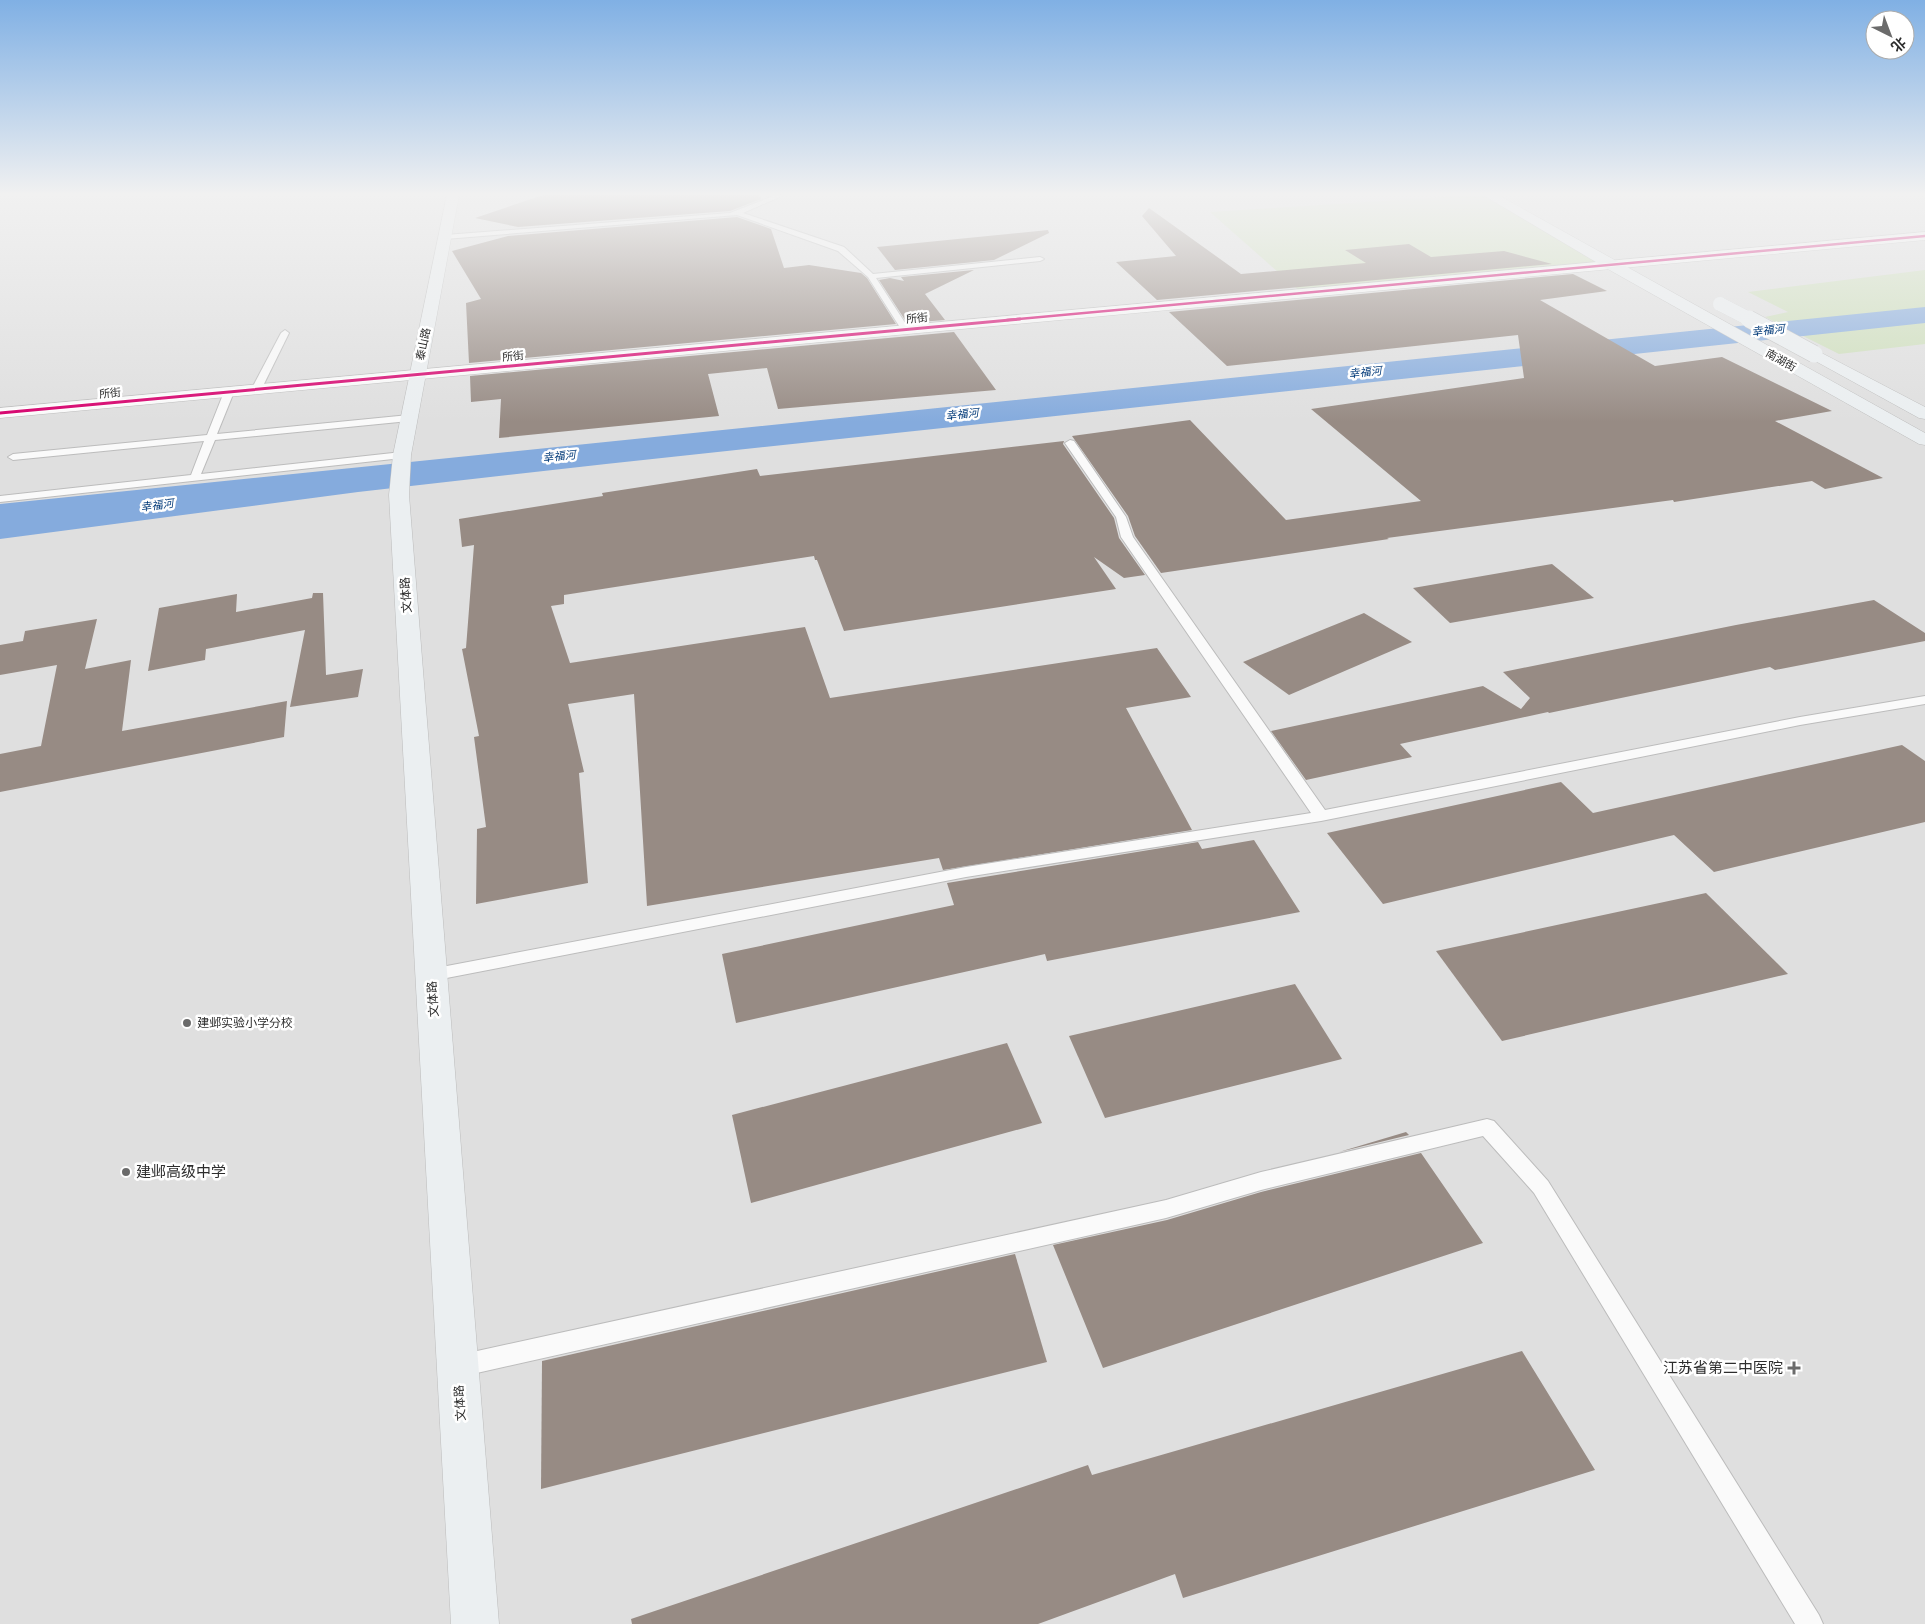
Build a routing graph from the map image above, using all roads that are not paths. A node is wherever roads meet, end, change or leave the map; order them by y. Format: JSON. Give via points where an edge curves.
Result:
{"nodes":[{"id":1,"x":438,"y":271,"type":"edge"},
{"id":2,"x":866,"y":271,"type":"edge"},
{"id":3,"x":923,"y":271,"type":"edge"},
{"id":4,"x":1546,"y":271,"type":"edge"},
{"id":5,"x":1621,"y":271,"type":"edge"},
{"id":6,"x":1658,"y":271,"type":"edge"},
{"id":7,"x":871,"y":276,"type":"junction"},
{"id":8,"x":1668,"y":276,"type":"dead end"},
{"id":9,"x":1716,"y":302,"type":"dead end"},
{"id":10,"x":905,"y":329,"type":"junction"},
{"id":11,"x":285,"y":333,"type":"dead end"},
{"id":12,"x":416,"y":375,"type":"junction"},
{"id":13,"x":256,"y":390,"type":"junction"},
{"id":14,"x":229,"y":392,"type":"junction"},
{"id":15,"x":0,"y":413,"type":"edge"},
{"id":16,"x":1925,"y":414,"type":"edge"},
{"id":17,"x":409,"y":418,"type":"junction"},
{"id":18,"x":211,"y":437,"type":"junction"},
{"id":19,"x":1925,"y":440,"type":"edge"},
{"id":20,"x":1070,"y":443,"type":"dead end"},
{"id":21,"x":13,"y":457,"type":"dead end"},
{"id":22,"x":401,"y":468,"type":"junction"},
{"id":23,"x":195,"y":477,"type":"junction"},
{"id":24,"x":0,"y":499,"type":"edge"},
{"id":25,"x":1925,"y":700,"type":"edge"},
{"id":26,"x":1321,"y":816,"type":"junction"},
{"id":27,"x":431,"y":975,"type":"junction"},
{"id":28,"x":457,"y":1367,"type":"junction"},
{"id":29,"x":475,"y":1624,"type":"edge"},
{"id":30,"x":1810,"y":1624,"type":"edge"}],
"edges":[{"from":1,"to":12,"type":"main road","name":"泰山路"},
{"from":2,"to":7,"type":"lane"},
{"from":3,"to":7,"type":"lane"},
{"from":4,"to":10,"type":"street","name":"所街"},
{"from":5,"to":19,"type":"main road","name":"南湖街"},
{"from":6,"to":8,"type":"main road"},
{"from":7,"to":10,"type":"lane"},
{"from":9,"to":16,"type":"main road","name":"南湖街","bridge":true},
{"from":10,"to":12,"type":"street","name":"所街"},
{"from":11,"to":13,"type":"lane"},
{"from":12,"to":13,"type":"street","name":"所街"},
{"from":12,"to":17,"type":"main road","name":"文体路"},
{"from":13,"to":14,"type":"street","name":"所街"},
{"from":14,"to":15,"type":"street","name":"所街"},
{"from":14,"to":18,"type":"lane"},
{"from":17,"to":18,"type":"lane"},
{"from":17,"to":22,"type":"main road","name":"文体路"},
{"from":18,"to":21,"type":"lane"},
{"from":18,"to":23,"type":"lane"},
{"from":20,"to":26,"type":"lane","via":[[1121,517],[1127,537]]},
{"from":22,"to":23,"type":"lane"},
{"from":22,"to":27,"type":"main road","name":"文体路"},
{"from":23,"to":24,"type":"lane"},
{"from":25,"to":26,"type":"lane","via":[[1800,721]]},
{"from":26,"to":27,"type":"lane","via":[[966,872]]},
{"from":27,"to":28,"type":"main road","name":"文体路"},
{"from":28,"to":29,"type":"main road","name":"文体路"},
{"from":28,"to":30,"type":"lane","via":[[1166,1209],[1261,1181],[1487,1128],[1540,1187]]}]}
